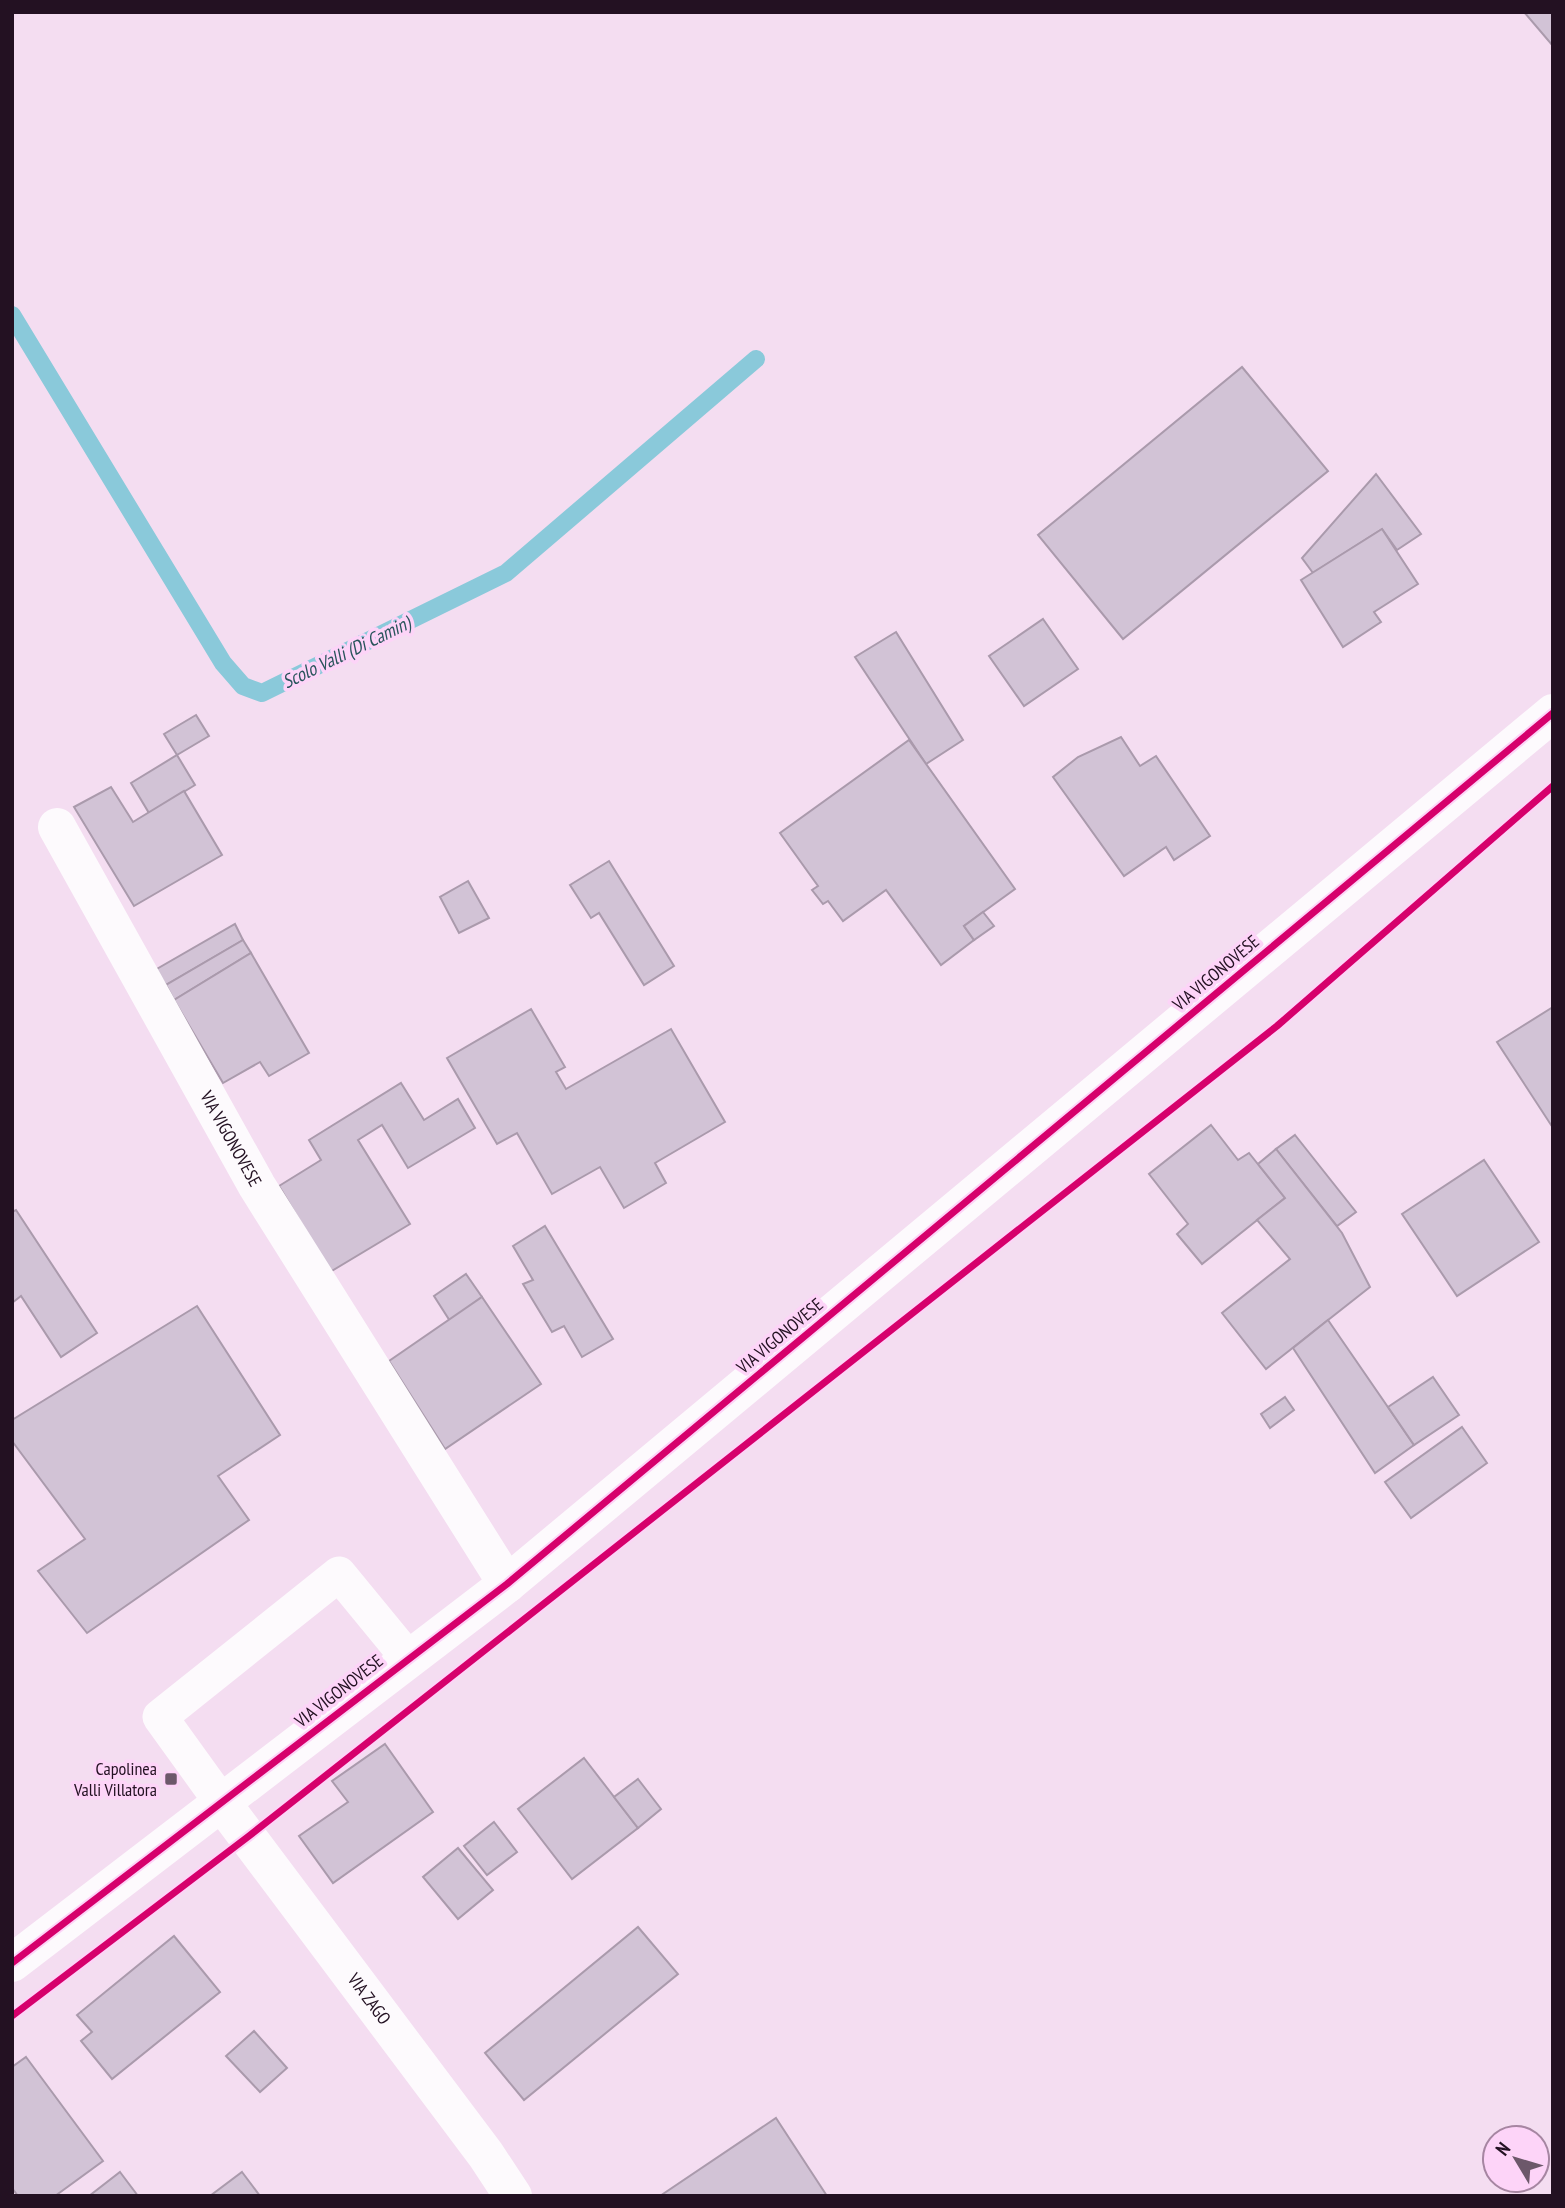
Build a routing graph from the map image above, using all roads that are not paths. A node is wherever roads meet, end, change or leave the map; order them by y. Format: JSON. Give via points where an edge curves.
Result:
{"nodes":[{"id":1,"x":1553,"y":713,"type":"edge"},
{"id":2,"x":57,"y":827,"type":"dead end"},
{"id":3,"x":507,"y":1584,"type":"junction"},
{"id":4,"x":408,"y":1658,"type":"junction"},
{"id":5,"x":222,"y":1803,"type":"junction"},
{"id":6,"x":12,"y":1963,"type":"edge"},
{"id":7,"x":513,"y":2196,"type":"edge"}],
"edges":[{"from":1,"to":3,"type":"main road","name":"VIA VIGONOVESE"},
{"from":2,"to":3,"type":"main road","name":"VIA VIGONOVESE","via":[[257,1186]]},
{"from":3,"to":4,"type":"main road","name":"VIA VIGONOVESE"},
{"from":4,"to":5,"type":"main road","name":"VIA VIGONOVESE"},
{"from":4,"to":5,"type":"lane","via":[[339,1574],[160,1717]]},
{"from":5,"to":6,"type":"main road","name":"VIA VIGONOVESE"},
{"from":5,"to":7,"type":"main road","name":"VIA ZAGO"}]}
